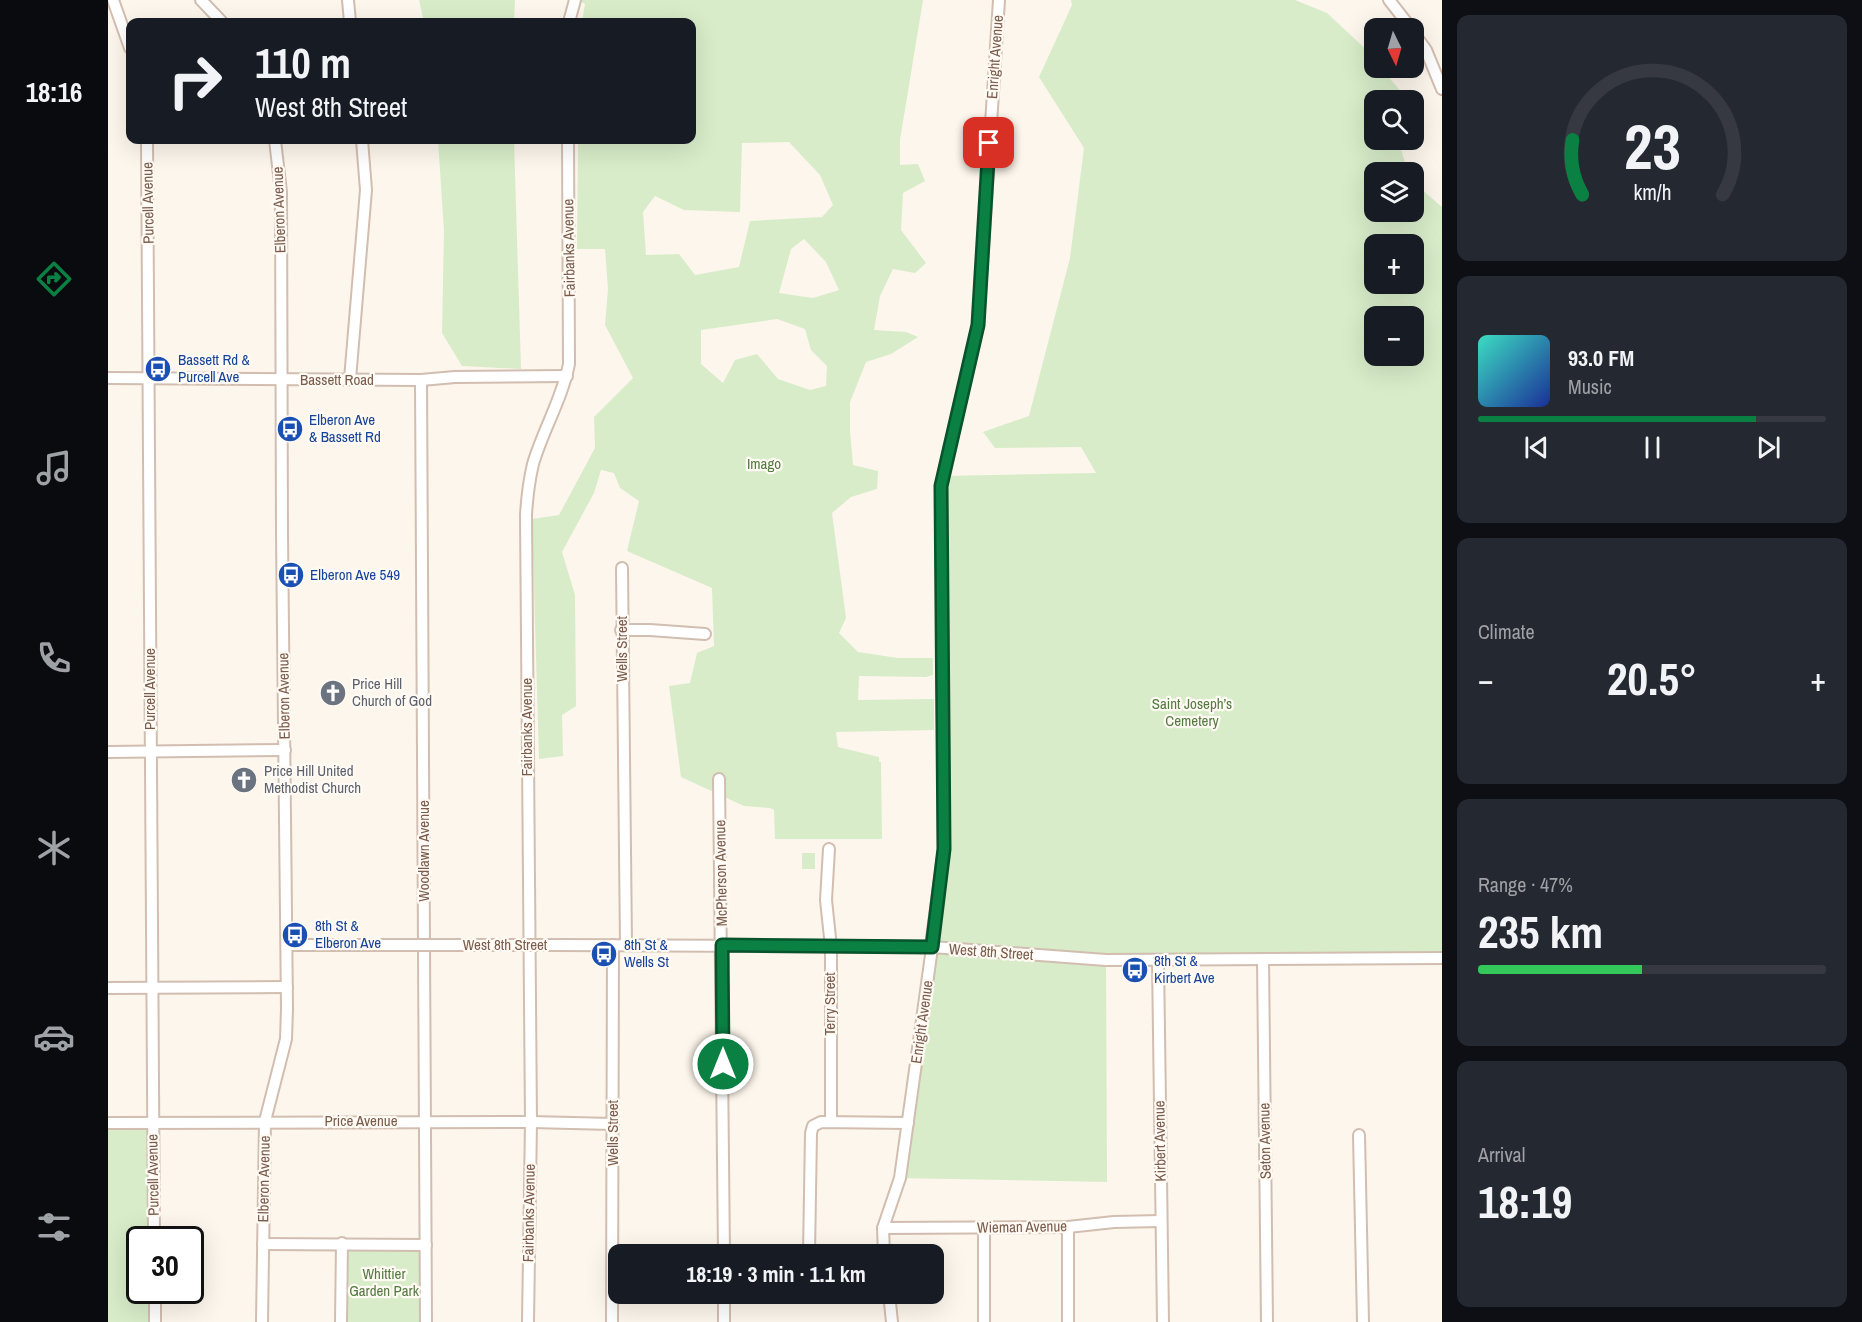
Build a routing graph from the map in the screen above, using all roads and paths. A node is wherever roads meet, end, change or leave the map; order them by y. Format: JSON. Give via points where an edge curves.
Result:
{"nodes":[{"id":1,"x":113,"y":0,"type":"edge"},
{"id":2,"x":201,"y":0,"type":"edge"},
{"id":3,"x":348,"y":0,"type":"edge"},
{"id":4,"x":574,"y":0,"type":"edge"},
{"id":5,"x":999,"y":0,"type":"edge"},
{"id":6,"x":1389,"y":0,"type":"edge"},
{"id":7,"x":218,"y":18,"type":"edge"},
{"id":8,"x":350,"y":18,"type":"edge"},
{"id":9,"x":570,"y":18,"type":"edge"},
{"id":10,"x":1403,"y":18,"type":"edge"},
{"id":11,"x":108,"y":24,"type":"edge"},
{"id":12,"x":121,"y":24,"type":"junction"},
{"id":13,"x":126,"y":37,"type":"edge"},
{"id":14,"x":1424,"y":47,"type":"edge"},
{"id":15,"x":1442,"y":89,"type":"edge"},
{"id":16,"x":147,"y":144,"type":"edge"},
{"id":17,"x":275,"y":144,"type":"edge"},
{"id":18,"x":362,"y":144,"type":"edge"},
{"id":19,"x":568,"y":144,"type":"edge"},
{"id":20,"x":567,"y":376,"type":"junction"},
{"id":21,"x":108,"y":378,"type":"edge"},
{"id":22,"x":148,"y":378,"type":"junction"},
{"id":23,"x":350,"y":379,"type":"junction"},
{"id":24,"x":281,"y":380,"type":"junction"},
{"id":25,"x":421,"y":380,"type":"junction"},
{"id":26,"x":622,"y":568,"type":"dead end"},
{"id":27,"x":621,"y":630,"type":"junction"},
{"id":28,"x":705,"y":634,"type":"dead end"},
{"id":29,"x":285,"y":750,"type":"junction"},
{"id":30,"x":151,"y":751,"type":"junction"},
{"id":31,"x":108,"y":752,"type":"edge"},
{"id":32,"x":719,"y":779,"type":"dead end"},
{"id":33,"x":829,"y":849,"type":"dead end"},
{"id":34,"x":287,"y":945,"type":"junction"},
{"id":35,"x":613,"y":945,"type":"junction"},
{"id":36,"x":626,"y":945,"type":"junction"},
{"id":37,"x":722,"y":945,"type":"junction"},
{"id":38,"x":831,"y":946,"type":"junction"},
{"id":39,"x":932,"y":947,"type":"junction"},
{"id":40,"x":1442,"y":958,"type":"edge"},
{"id":41,"x":1158,"y":960,"type":"junction"},
{"id":42,"x":1263,"y":960,"type":"junction"},
{"id":43,"x":287,"y":987,"type":"junction"},
{"id":44,"x":108,"y":988,"type":"edge"},
{"id":45,"x":152,"y":988,"type":"junction"},
{"id":46,"x":265,"y":1121,"type":"junction"},
{"id":47,"x":426,"y":1122,"type":"junction"},
{"id":48,"x":531,"y":1122,"type":"junction"},
{"id":49,"x":831,"y":1122,"type":"junction"},
{"id":50,"x":108,"y":1123,"type":"edge"},
{"id":51,"x":153,"y":1123,"type":"junction"},
{"id":52,"x":908,"y":1123,"type":"junction"},
{"id":53,"x":613,"y":1124,"type":"junction"},
{"id":54,"x":1359,"y":1135,"type":"dead end"},
{"id":55,"x":1161,"y":1221,"type":"junction"},
{"id":56,"x":154,"y":1226,"type":"edge"},
{"id":57,"x":1068,"y":1227,"type":"junction"},
{"id":58,"x":883,"y":1228,"type":"junction"},
{"id":59,"x":984,"y":1228,"type":"junction"},
{"id":60,"x":263,"y":1244,"type":"junction"},
{"id":61,"x":342,"y":1244,"type":"junction"},
{"id":62,"x":724,"y":1244,"type":"edge"},
{"id":63,"x":809,"y":1244,"type":"edge"},
{"id":64,"x":884,"y":1244,"type":"edge"},
{"id":65,"x":426,"y":1245,"type":"junction"},
{"id":66,"x":155,"y":1304,"type":"edge"},
{"id":67,"x":724,"y":1304,"type":"edge"},
{"id":68,"x":890,"y":1304,"type":"edge"},
{"id":69,"x":155,"y":1322,"type":"edge"},
{"id":70,"x":262,"y":1322,"type":"edge"},
{"id":71,"x":341,"y":1322,"type":"edge"},
{"id":72,"x":426,"y":1322,"type":"edge"},
{"id":73,"x":528,"y":1322,"type":"edge"},
{"id":74,"x":612,"y":1322,"type":"edge"},
{"id":75,"x":724,"y":1322,"type":"edge"},
{"id":76,"x":892,"y":1322,"type":"edge"},
{"id":77,"x":984,"y":1322,"type":"edge"},
{"id":78,"x":1068,"y":1322,"type":"edge"},
{"id":79,"x":1163,"y":1322,"type":"edge"},
{"id":80,"x":1267,"y":1322,"type":"edge"},
{"id":81,"x":1363,"y":1322,"type":"edge"}],
"edges":[{"from":1,"to":12,"type":"street"},
{"from":2,"to":7,"type":"street"},
{"from":3,"to":8,"type":"street"},
{"from":4,"to":9,"type":"street"},
{"from":5,"to":39,"type":"street","name":"Enright Avenue","via":[[978,325],[941,486],[944,849]]},
{"from":6,"to":10,"type":"street"},
{"from":11,"to":12,"type":"street"},
{"from":12,"to":13,"type":"street"},
{"from":14,"to":15,"type":"street"},
{"from":16,"to":22,"type":"street","name":"Purcell Avenue"},
{"from":17,"to":24,"type":"street","name":"Elberon Avenue","via":[[281,192]]},
{"from":18,"to":23,"type":"street","via":[[366,190]]},
{"from":19,"to":20,"type":"street","name":"Fairbanks Avenue"},
{"from":20,"to":25,"type":"street","name":"Bassett Road"},
{"from":20,"to":48,"type":"street","name":"Fairbanks Avenue","via":[[534,464],[527,494]]},
{"from":21,"to":22,"type":"street","name":"Bassett Road"},
{"from":22,"to":24,"type":"street","name":"Bassett Road"},
{"from":22,"to":30,"type":"street","name":"Purcell Avenue"},
{"from":23,"to":24,"type":"street","name":"Bassett Road"},
{"from":23,"to":25,"type":"street","name":"Bassett Road"},
{"from":24,"to":29,"type":"street","name":"Elberon Avenue"},
{"from":25,"to":47,"type":"street","name":"Woodlawn Avenue"},
{"from":26,"to":27,"type":"street","name":"Wells Street"},
{"from":27,"to":28,"type":"street"},
{"from":27,"to":36,"type":"street","name":"Wells Street"},
{"from":29,"to":30,"type":"street"},
{"from":29,"to":34,"type":"street","name":"Elberon Avenue"},
{"from":30,"to":31,"type":"street"},
{"from":30,"to":45,"type":"street","name":"Purcell Avenue"},
{"from":32,"to":37,"type":"street","name":"McPherson Avenue"},
{"from":33,"to":38,"type":"street","name":"Terry Street","via":[[826,900]]},
{"from":34,"to":35,"type":"street","name":"West 8th Street","bridge":true},
{"from":34,"to":43,"type":"street","name":"Elberon Avenue"},
{"from":35,"to":36,"type":"street","name":"West 8th Street"},
{"from":35,"to":53,"type":"street","name":"Wells Street"},
{"from":36,"to":37,"type":"street","name":"West 8th Street"},
{"from":37,"to":38,"type":"street","name":"West 8th Street"},
{"from":37,"to":62,"type":"street","name":"McPherson Avenue"},
{"from":38,"to":39,"type":"street","name":"West 8th Street"},
{"from":38,"to":49,"type":"street","name":"Terry Street"},
{"from":39,"to":41,"type":"street","name":"West 8th Street"},
{"from":39,"to":52,"type":"street","name":"Enright Avenue"},
{"from":40,"to":42,"type":"street","name":"West 8th Street"},
{"from":41,"to":42,"type":"street","name":"West 8th Street"},
{"from":41,"to":55,"type":"street","name":"Kirbert Avenue"},
{"from":42,"to":80,"type":"street","name":"Seton Avenue"},
{"from":43,"to":45,"type":"street"},
{"from":43,"to":46,"type":"street","name":"Elberon Avenue","via":[[286,1039]]},
{"from":44,"to":45,"type":"street"},
{"from":45,"to":51,"type":"street","name":"Purcell Avenue"},
{"from":46,"to":47,"type":"street","name":"Price Avenue"},
{"from":46,"to":51,"type":"street","name":"Price Avenue"},
{"from":46,"to":60,"type":"street","name":"Elberon Avenue"},
{"from":47,"to":48,"type":"street","name":"Price Avenue"},
{"from":47,"to":65,"type":"street","name":"Woodlawn Avenue"},
{"from":48,"to":53,"type":"street","name":"Price Avenue"},
{"from":48,"to":73,"type":"street","name":"Fairbanks Avenue"},
{"from":49,"to":52,"type":"street"},
{"from":49,"to":63,"type":"street","via":[[816,1124],[811,1133]]},
{"from":50,"to":51,"type":"street","name":"Price Avenue"},
{"from":51,"to":56,"type":"street","name":"Purcell Avenue"},
{"from":52,"to":58,"type":"street","name":"Enright Avenue","via":[[900,1178]]},
{"from":53,"to":74,"type":"street","name":"Wells Street"},
{"from":54,"to":81,"type":"street"},
{"from":55,"to":57,"type":"street","name":"Wieman Avenue"},
{"from":55,"to":79,"type":"street","name":"Kirbert Avenue"},
{"from":57,"to":59,"type":"street","name":"Wieman Avenue"},
{"from":57,"to":78,"type":"street"},
{"from":58,"to":59,"type":"street","name":"Wieman Avenue"},
{"from":58,"to":64,"type":"street","name":"Enright Avenue"},
{"from":59,"to":77,"type":"street"},
{"from":60,"to":61,"type":"street"},
{"from":60,"to":70,"type":"street","name":"Elberon Avenue"},
{"from":61,"to":65,"type":"street"},
{"from":61,"to":71,"type":"street"},
{"from":65,"to":72,"type":"street","name":"Woodlawn Avenue"},
{"from":66,"to":69,"type":"street"},
{"from":67,"to":75,"type":"street"},
{"from":68,"to":76,"type":"street"}]}
